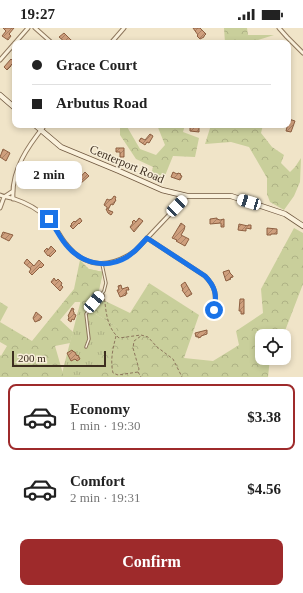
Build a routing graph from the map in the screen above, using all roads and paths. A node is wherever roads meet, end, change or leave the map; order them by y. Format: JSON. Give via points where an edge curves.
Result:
{"nodes":[{"id":1,"x":28,"y":28,"type":"edge"},
{"id":2,"x":35,"y":28,"type":"edge"},
{"id":3,"x":124,"y":28,"type":"edge"},
{"id":4,"x":279,"y":28,"type":"edge"},
{"id":5,"x":18,"y":40,"type":"edge"},
{"id":6,"x":49,"y":40,"type":"edge"},
{"id":7,"x":114,"y":40,"type":"edge"},
{"id":8,"x":290,"y":40,"type":"edge"},
{"id":9,"x":291,"y":41,"type":"edge"},
{"id":10,"x":12,"y":46,"type":"edge"},
{"id":11,"x":303,"y":53,"type":"edge"},
{"id":12,"x":0,"y":60,"type":"edge"},
{"id":13,"x":0,"y":95,"type":"edge"},
{"id":14,"x":12,"y":105,"type":"edge"},
{"id":15,"x":39,"y":128,"type":"edge"},
{"id":16,"x":41,"y":130,"type":"junction"},
{"id":17,"x":13,"y":191,"type":"junction"},
{"id":18,"x":2,"y":196,"type":"edge"},
{"id":19,"x":187,"y":196,"type":"junction"},
{"id":20,"x":13,"y":199,"type":"junction"},
{"id":21,"x":0,"y":208,"type":"edge"},
{"id":22,"x":303,"y":226,"type":"edge"},
{"id":23,"x":147,"y":238,"type":"junction"},
{"id":24,"x":102,"y":264,"type":"junction"},
{"id":25,"x":104,"y":291,"type":"junction"},
{"id":26,"x":214,"y":310,"type":"dead end"},
{"id":27,"x":141,"y":335,"type":"junction"},
{"id":28,"x":116,"y":336,"type":"junction"},
{"id":29,"x":86,"y":347,"type":"dead end"},
{"id":30,"x":138,"y":372,"type":"junction"},
{"id":31,"x":141,"y":377,"type":"edge"},
{"id":32,"x":182,"y":377,"type":"edge"}],
"edges":[{"from":1,"to":5,"type":"street"},
{"from":2,"to":6,"type":"street"},
{"from":3,"to":7,"type":"street"},
{"from":4,"to":8,"type":"street"},
{"from":9,"to":11,"type":"street"},
{"from":10,"to":12,"type":"street"},
{"from":13,"to":14,"type":"main road"},
{"from":15,"to":16,"type":"main road","name":"Centerport Road"},
{"from":16,"to":17,"type":"street","via":[[22,160]]},
{"from":16,"to":19,"type":"main road","name":"Centerport Road","via":[[61,147],[162,190]]},
{"from":17,"to":18,"type":"street"},
{"from":17,"to":20,"type":"street"},
{"from":18,"to":20,"type":"street"},
{"from":18,"to":21,"type":"street"},
{"from":19,"to":22,"type":"main road","name":"Centerport Road","via":[[231,196],[285,214]]},
{"from":19,"to":23,"type":"street"},
{"from":20,"to":24,"type":"street","via":[[49,219],[75,254],[85,260]]},
{"from":23,"to":24,"type":"street","via":[[126,257]]},
{"from":23,"to":26,"type":"street","via":[[211,282],[216,301]]},
{"from":24,"to":25,"type":"lane","via":[[106,283]]},
{"from":25,"to":28,"type":"path","via":[[108,324]]},
{"from":25,"to":29,"type":"lane","via":[[86,314],[89,339]]},
{"from":27,"to":28,"type":"path","via":[[119,338]]},
{"from":27,"to":30,"type":"path","via":[[134,341],[133,348]]},
{"from":27,"to":32,"type":"path","via":[[148,337],[157,348],[173,359]]},
{"from":28,"to":30,"type":"path","via":[[112,358],[113,373],[118,375]]},
{"from":30,"to":31,"type":"path"}]}
